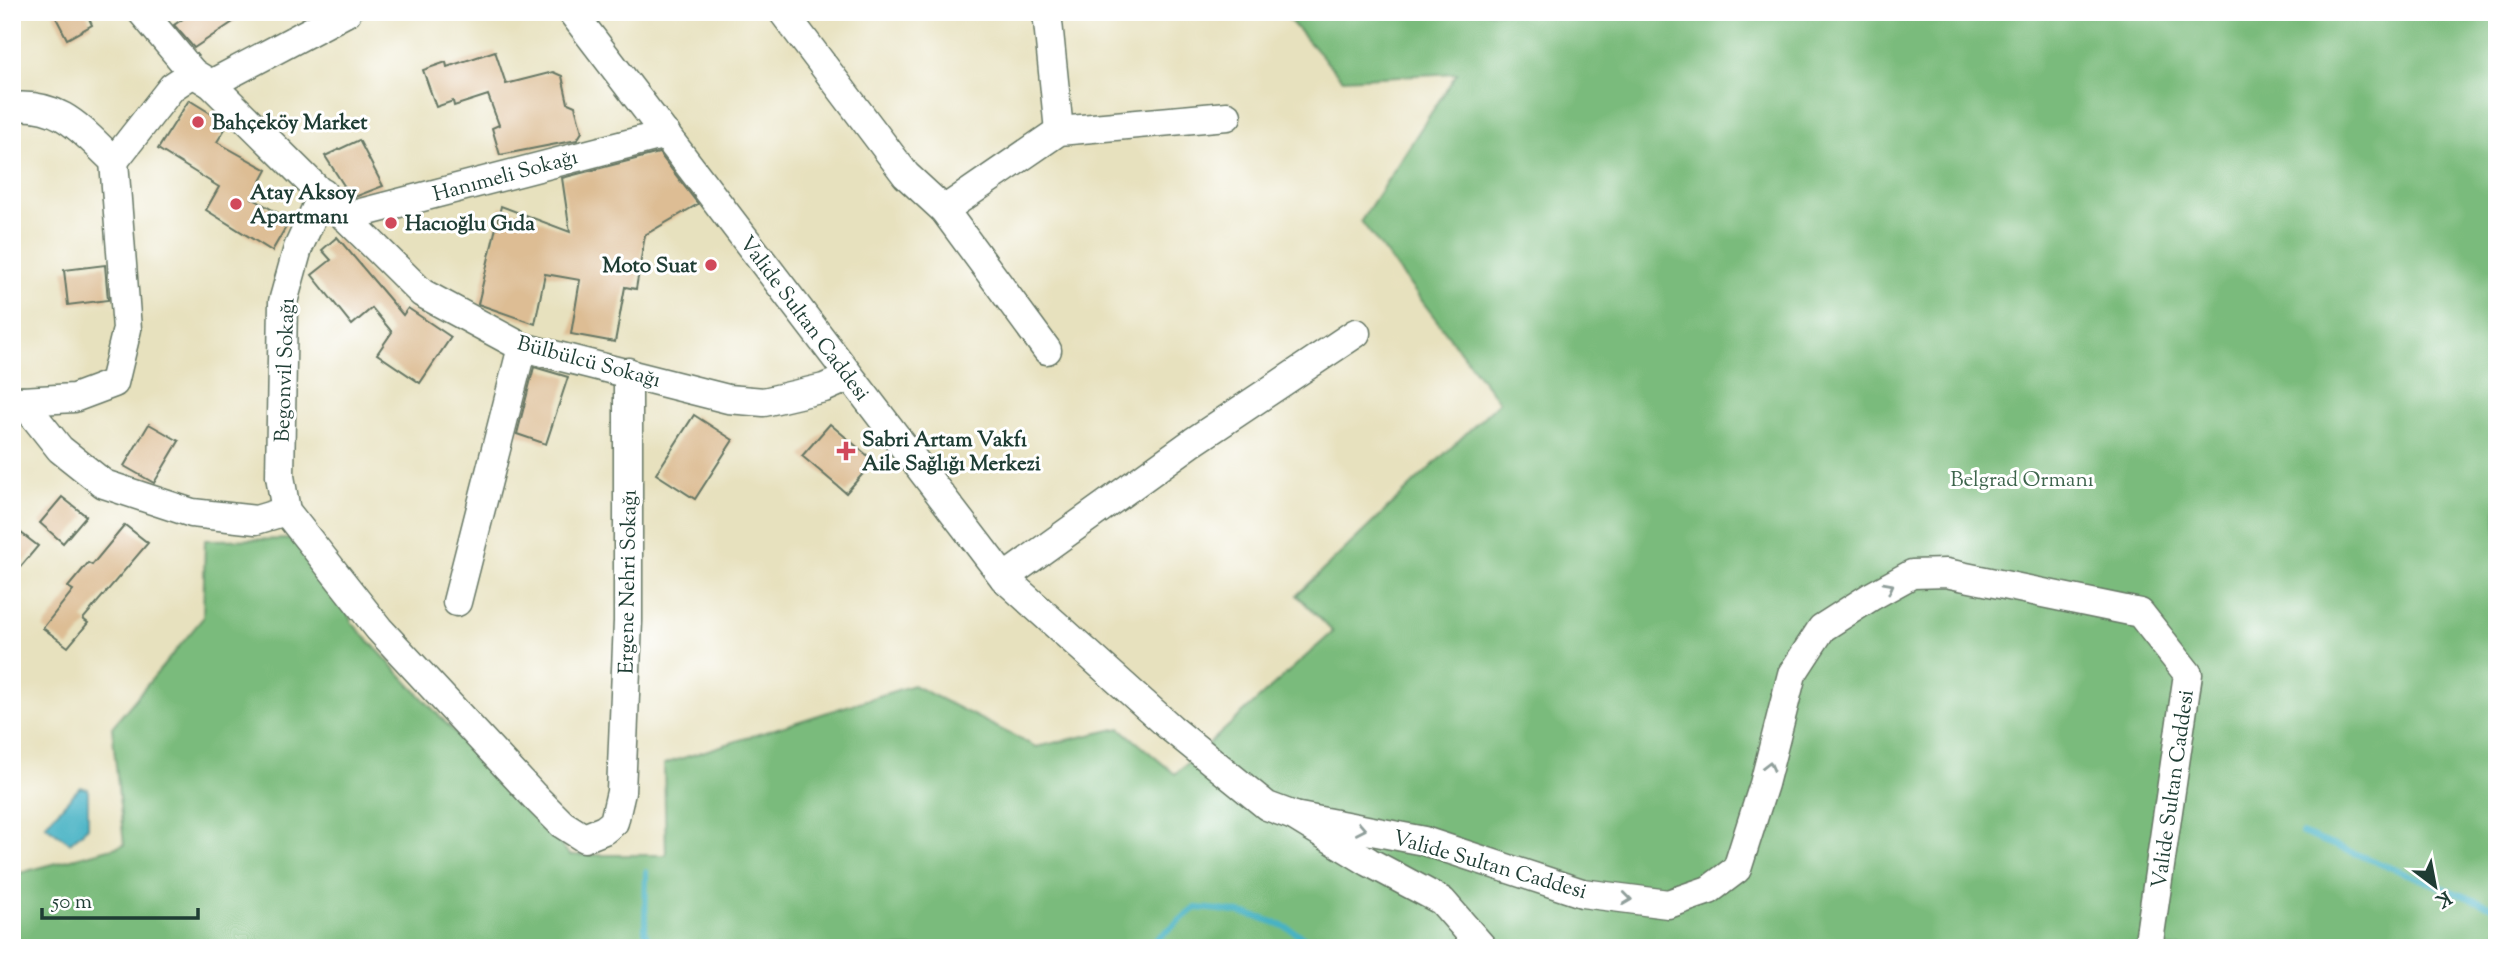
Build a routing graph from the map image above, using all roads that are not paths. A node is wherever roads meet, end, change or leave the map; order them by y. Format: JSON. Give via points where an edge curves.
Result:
{"nodes":[{"id":1,"x":142,"y":12,"type":"edge"},
{"id":2,"x":572,"y":12,"type":"edge"},
{"id":3,"x":783,"y":12,"type":"edge"},
{"id":4,"x":1047,"y":12,"type":"edge"},
{"id":5,"x":342,"y":13,"type":"edge"},
{"id":6,"x":202,"y":78,"type":"junction"},
{"id":7,"x":12,"y":107,"type":"edge"},
{"id":8,"x":1227,"y":116,"type":"dead end"},
{"id":9,"x":1059,"y":131,"type":"junction"},
{"id":10,"x":666,"y":134,"type":"junction"},
{"id":11,"x":114,"y":161,"type":"junction"},
{"id":12,"x":324,"y":193,"type":"junction"},
{"id":13,"x":944,"y":210,"type":"junction"},
{"id":14,"x":345,"y":217,"type":"junction"},
{"id":15,"x":1356,"y":333,"type":"dead end"},
{"id":16,"x":522,"y":347,"type":"junction"},
{"id":17,"x":1047,"y":350,"type":"dead end"},
{"id":18,"x":628,"y":372,"type":"junction"},
{"id":19,"x":849,"y":377,"type":"junction"},
{"id":20,"x":17,"y":400,"type":"edge"},
{"id":21,"x":286,"y":511,"type":"junction"},
{"id":22,"x":1004,"y":578,"type":"junction"},
{"id":23,"x":457,"y":602,"type":"dead end"},
{"id":24,"x":1294,"y":816,"type":"junction"},
{"id":25,"x":1483,"y":948,"type":"edge"},
{"id":26,"x":2148,"y":948,"type":"edge"}],
"edges":[{"from":1,"to":6,"type":"street","name":"Bülbülcü Sokağı"},
{"from":2,"to":10,"type":"street","name":"Valide Sultan Caddesi"},
{"from":3,"to":13,"type":"street","via":[[905,176]]},
{"from":4,"to":9,"type":"street"},
{"from":5,"to":6,"type":"street"},
{"from":6,"to":11,"type":"street","via":[[172,87]]},
{"from":6,"to":12,"type":"street","name":"Bülbülcü Sokağı"},
{"from":7,"to":11,"type":"street","via":[[30,105],[64,114]]},
{"from":8,"to":9,"type":"street"},
{"from":9,"to":13,"type":"street"},
{"from":10,"to":14,"type":"street","name":"Hanımeli Sokağı"},
{"from":10,"to":19,"type":"street","name":"Valide Sultan Caddesi"},
{"from":11,"to":20,"type":"street","via":[[127,329],[114,383],[74,398]]},
{"from":12,"to":14,"type":"street","name":"Bülbülcü Sokağı"},
{"from":12,"to":21,"type":"street","name":"Begonvil Sokağı","via":[[298,248],[283,303],[280,476]]},
{"from":13,"to":17,"type":"street"},
{"from":14,"to":16,"type":"street","name":"Bülbülcü Sokağı","via":[[422,293]]},
{"from":15,"to":22,"type":"street","via":[[1193,442]]},
{"from":16,"to":18,"type":"street","name":"Bülbülcü Sokağı"},
{"from":16,"to":23,"type":"street"},
{"from":18,"to":19,"type":"street","name":"Bülbülcü Sokağı","via":[[727,399],[764,402]]},
{"from":18,"to":21,"type":"street","name":"Ergene Nehri Sokağı","via":[[628,621],[621,792],[614,822],[604,830],[583,838],[562,824],[379,629]]},
{"from":19,"to":22,"type":"street","name":"Valide Sultan Caddesi"},
{"from":20,"to":21,"type":"street","via":[[60,449],[104,484],[192,513],[256,520]]},
{"from":22,"to":24,"type":"street","name":"Valide Sultan Caddesi","via":[[1171,728],[1266,806]]},
{"from":24,"to":25,"type":"street","via":[[1442,901]]},
{"from":24,"to":26,"type":"street","name":"Valide Sultan Caddesi","one_way":true,"via":[[1424,841],[1582,893],[1668,904],[1709,890],[1737,869],[1792,674],[1822,628],[1912,574],[1946,573],[2140,614],[2189,674]]}]}
